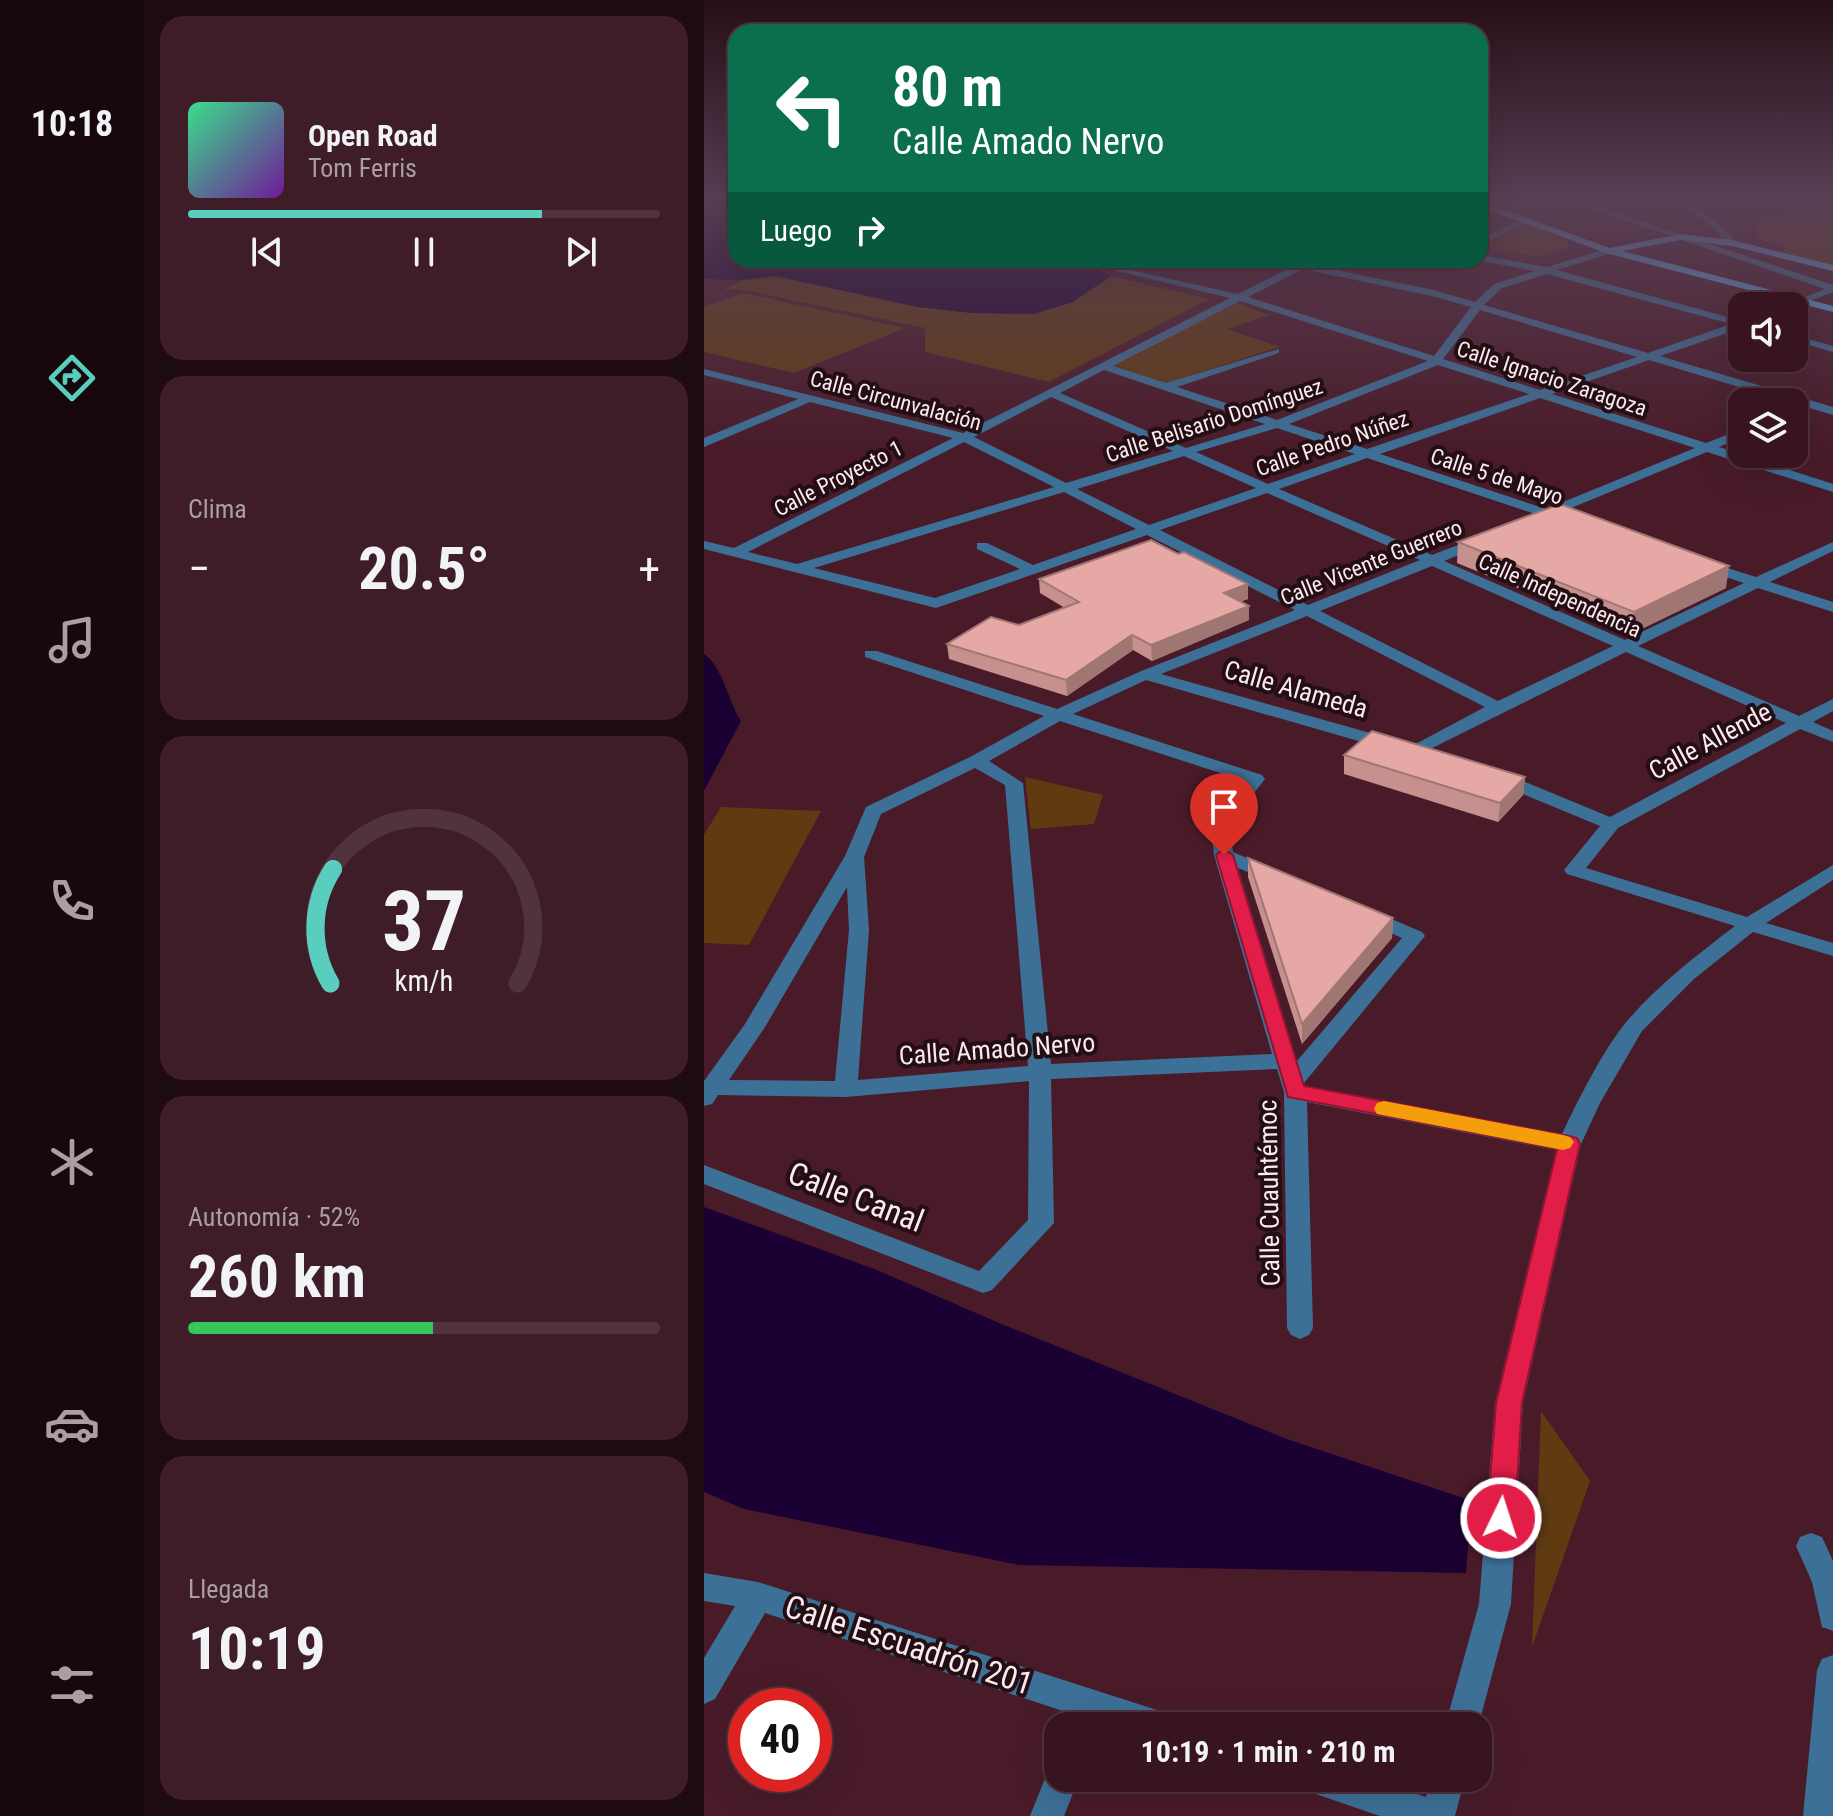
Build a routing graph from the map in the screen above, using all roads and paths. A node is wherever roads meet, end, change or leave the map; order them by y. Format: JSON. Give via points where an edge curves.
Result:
{"nodes":[{"id":1,"x":1178,"y":283,"type":"edge"},
{"id":2,"x":1268,"y":283,"type":"edge"},
{"id":3,"x":1383,"y":283,"type":"edge"},
{"id":4,"x":1508,"y":283,"type":"edge"},
{"id":5,"x":1600,"y":283,"type":"edge"},
{"id":6,"x":1735,"y":283,"type":"edge"},
{"id":7,"x":1833,"y":288,"type":"edge"},
{"id":8,"x":1769,"y":292,"type":"edge"},
{"id":9,"x":1239,"y":297,"type":"junction"},
{"id":10,"x":1808,"y":298,"type":"edge"},
{"id":11,"x":1808,"y":303,"type":"edge"},
{"id":12,"x":1477,"y":306,"type":"junction"},
{"id":13,"x":1833,"y":309,"type":"edge"},
{"id":14,"x":1728,"y":320,"type":"edge"},
{"id":15,"x":1728,"y":329,"type":"edge"},
{"id":16,"x":1808,"y":342,"type":"edge"},
{"id":17,"x":1833,"y":349,"type":"edge"},
{"id":18,"x":1275,"y":351,"type":"dead end"},
{"id":19,"x":1648,"y":356,"type":"junction"},
{"id":20,"x":1435,"y":362,"type":"junction"},
{"id":21,"x":1103,"y":366,"type":"junction"},
{"id":22,"x":704,"y":372,"type":"edge"},
{"id":23,"x":1165,"y":387,"type":"junction"},
{"id":24,"x":1051,"y":393,"type":"junction"},
{"id":25,"x":1538,"y":394,"type":"junction"},
{"id":26,"x":1833,"y":396,"type":"edge"},
{"id":27,"x":810,"y":398,"type":"junction"},
{"id":28,"x":1811,"y":405,"type":"junction"},
{"id":29,"x":1808,"y":406,"type":"edge"},
{"id":30,"x":1833,"y":411,"type":"edge"},
{"id":31,"x":1277,"y":424,"type":"junction"},
{"id":32,"x":965,"y":437,"type":"junction"},
{"id":33,"x":1728,"y":439,"type":"edge"},
{"id":34,"x":704,"y":443,"type":"edge"},
{"id":35,"x":1706,"y":448,"type":"junction"},
{"id":36,"x":1184,"y":452,"type":"junction"},
{"id":37,"x":1367,"y":454,"type":"junction"},
{"id":38,"x":1066,"y":488,"type":"junction"},
{"id":39,"x":1833,"y":488,"type":"edge"},
{"id":40,"x":1267,"y":489,"type":"junction"},
{"id":41,"x":1547,"y":513,"type":"junction"},
{"id":42,"x":1562,"y":518,"type":"edge"},
{"id":43,"x":1518,"y":525,"type":"edge"},
{"id":44,"x":1148,"y":530,"type":"junction"},
{"id":45,"x":1489,"y":537,"type":"edge"},
{"id":46,"x":704,"y":545,"type":"edge"},
{"id":47,"x":982,"y":546,"type":"dead end"},
{"id":48,"x":1833,"y":546,"type":"edge"},
{"id":49,"x":735,"y":553,"type":"junction"},
{"id":50,"x":1682,"y":558,"type":"edge"},
{"id":51,"x":1431,"y":561,"type":"junction"},
{"id":52,"x":796,"y":569,"type":"junction"},
{"id":53,"x":1033,"y":570,"type":"junction"},
{"id":54,"x":1757,"y":583,"type":"junction"},
{"id":55,"x":1833,"y":607,"type":"edge"},
{"id":56,"x":1309,"y":611,"type":"junction"},
{"id":57,"x":1624,"y":647,"type":"junction"},
{"id":58,"x":871,"y":654,"type":"dead end"},
{"id":59,"x":1145,"y":675,"type":"junction"},
{"id":60,"x":1833,"y":704,"type":"edge"},
{"id":61,"x":1498,"y":707,"type":"junction"},
{"id":62,"x":1061,"y":713,"type":"junction"},
{"id":63,"x":1799,"y":722,"type":"junction"},
{"id":64,"x":1833,"y":737,"type":"edge"},
{"id":65,"x":1414,"y":752,"type":"junction"},
{"id":66,"x":1443,"y":760,"type":"edge"},
{"id":67,"x":976,"y":761,"type":"junction"},
{"id":68,"x":1486,"y":774,"type":"edge"},
{"id":69,"x":1611,"y":824,"type":"junction"},
{"id":70,"x":1224,"y":855,"type":"junction"},
{"id":71,"x":855,"y":856,"type":"junction"},
{"id":72,"x":1833,"y":871,"type":"edge"},
{"id":73,"x":1290,"y":884,"type":"edge"},
{"id":74,"x":1346,"y":907,"type":"edge"},
{"id":75,"x":1750,"y":924,"type":"junction"},
{"id":76,"x":1833,"y":950,"type":"edge"},
{"id":77,"x":1040,"y":1072,"type":"junction"},
{"id":78,"x":1291,"y":1078,"type":"junction"},
{"id":79,"x":846,"y":1089,"type":"junction"},
{"id":80,"x":708,"y":1092,"type":"edge"},
{"id":81,"x":1569,"y":1144,"type":"junction"},
{"id":82,"x":704,"y":1174,"type":"edge"},
{"id":83,"x":1300,"y":1328,"type":"dead end"},
{"id":84,"x":1811,"y":1546,"type":"dead end"},
{"id":85,"x":704,"y":1587,"type":"edge"},
{"id":86,"x":758,"y":1596,"type":"junction"},
{"id":87,"x":1833,"y":1617,"type":"edge"},
{"id":88,"x":1833,"y":1670,"type":"edge"},
{"id":89,"x":704,"y":1688,"type":"edge"},
{"id":90,"x":1080,"y":1712,"type":"edge"},
{"id":91,"x":1466,"y":1712,"type":"edge"},
{"id":92,"x":1056,"y":1792,"type":"edge"},
{"id":93,"x":1360,"y":1792,"type":"edge"},
{"id":94,"x":1443,"y":1792,"type":"edge"},
{"id":95,"x":1047,"y":1816,"type":"edge"},
{"id":96,"x":1435,"y":1816,"type":"edge"},
{"id":97,"x":1820,"y":1816,"type":"edge"}],
"edges":[{"from":1,"to":9,"type":"street","name":"Calle Ignacio Zaragoza"},
{"from":2,"to":9,"type":"street","name":"Calle Proyecto 1"},
{"from":3,"to":12,"type":"street"},
{"from":4,"to":12,"type":"street","name":"Calle Belisario Domínguez"},
{"from":5,"to":14,"type":"street"},
{"from":6,"to":8,"type":"main road"},
{"from":7,"to":10,"type":"street"},
{"from":9,"to":20,"type":"street","name":"Calle Ignacio Zaragoza"},
{"from":9,"to":21,"type":"street","name":"Calle Proyecto 1"},
{"from":11,"to":13,"type":"main road"},
{"from":12,"to":19,"type":"street"},
{"from":12,"to":20,"type":"street","name":"Calle Belisario Domínguez"},
{"from":15,"to":19,"type":"street","name":"Calle Pedro Núñez"},
{"from":16,"to":17,"type":"street"},
{"from":18,"to":23,"type":"street"},
{"from":19,"to":25,"type":"street","name":"Calle Pedro Núñez"},
{"from":19,"to":28,"type":"street"},
{"from":20,"to":25,"type":"street","name":"Calle Ignacio Zaragoza"},
{"from":20,"to":31,"type":"street","name":"Calle Belisario Domínguez"},
{"from":21,"to":23,"type":"street","name":"Calle 5 de Mayo"},
{"from":21,"to":24,"type":"street","name":"Calle Proyecto 1"},
{"from":22,"to":27,"type":"street","name":"Calle Circunvalación"},
{"from":23,"to":31,"type":"street","name":"Calle 5 de Mayo"},
{"from":24,"to":32,"type":"street","name":"Calle Proyecto 1"},
{"from":24,"to":36,"type":"street","name":"Calle Independencia"},
{"from":25,"to":35,"type":"street","name":"Calle Ignacio Zaragoza"},
{"from":25,"to":37,"type":"street","name":"Calle Pedro Núñez"},
{"from":26,"to":28,"type":"street"},
{"from":27,"to":32,"type":"street","name":"Calle Circunvalación"},
{"from":27,"to":34,"type":"street"},
{"from":28,"to":29,"type":"street"},
{"from":28,"to":30,"type":"street"},
{"from":31,"to":36,"type":"street","name":"Calle Belisario Domínguez"},
{"from":31,"to":37,"type":"street","name":"Calle 5 de Mayo"},
{"from":32,"to":38,"type":"street","name":"Calle Circunvalación"},
{"from":32,"to":49,"type":"street","name":"Calle Proyecto 1"},
{"from":33,"to":35,"type":"street"},
{"from":35,"to":39,"type":"street","name":"Calle Ignacio Zaragoza"},
{"from":35,"to":41,"type":"street"},
{"from":36,"to":38,"type":"street","name":"Calle Belisario Domínguez"},
{"from":36,"to":40,"type":"street","name":"Calle Independencia"},
{"from":37,"to":40,"type":"street","name":"Calle Pedro Núñez"},
{"from":37,"to":41,"type":"street","name":"Calle 5 de Mayo"},
{"from":38,"to":44,"type":"street","name":"Calle Circunvalación"},
{"from":38,"to":52,"type":"street","name":"Calle Belisario Domínguez"},
{"from":40,"to":44,"type":"street","name":"Calle Pedro Núñez"},
{"from":40,"to":51,"type":"street","name":"Calle Independencia"},
{"from":41,"to":42,"type":"street","name":"Calle 5 de Mayo"},
{"from":41,"to":43,"type":"street"},
{"from":44,"to":53,"type":"street","name":"Calle Pedro Núñez"},
{"from":44,"to":56,"type":"street","name":"Calle Circunvalación"},
{"from":45,"to":51,"type":"street","name":"Calle Vicente Guerrero"},
{"from":46,"to":49,"type":"street"},
{"from":47,"to":53,"type":"street"},
{"from":48,"to":54,"type":"street"},
{"from":49,"to":52,"type":"street"},
{"from":50,"to":54,"type":"street"},
{"from":51,"to":56,"type":"street","name":"Calle Vicente Guerrero"},
{"from":51,"to":57,"type":"street","name":"Calle Independencia"},
{"from":52,"to":53,"type":"street","name":"Calle Pedro Núñez","via":[[936,603]]},
{"from":54,"to":55,"type":"street"},
{"from":54,"to":57,"type":"street"},
{"from":56,"to":59,"type":"street","name":"Calle Vicente Guerrero"},
{"from":56,"to":61,"type":"street","name":"Calle Circunvalación"},
{"from":57,"to":61,"type":"street"},
{"from":57,"to":63,"type":"street","name":"Calle Independencia"},
{"from":58,"to":62,"type":"street"},
{"from":59,"to":62,"type":"street","name":"Calle Vicente Guerrero"},
{"from":59,"to":65,"type":"street","name":"Calle Alameda"},
{"from":60,"to":63,"type":"street","name":"Calle Allende"},
{"from":61,"to":65,"type":"street"},
{"from":62,"to":67,"type":"street","name":"Calle Vicente Guerrero"},
{"from":62,"to":70,"type":"street","name":"Calle Cuauhtémoc","via":[[1256,779],[1220,825]]},
{"from":63,"to":64,"type":"street","name":"Calle Independencia"},
{"from":63,"to":69,"type":"street","name":"Calle Allende"},
{"from":65,"to":66,"type":"street","name":"Calle Alameda"},
{"from":67,"to":71,"type":"street","name":"Calle Vicente Guerrero","via":[[873,811]]},
{"from":67,"to":77,"type":"street","via":[[1014,783]]},
{"from":68,"to":69,"type":"street"},
{"from":69,"to":75,"type":"street","via":[[1574,870]]},
{"from":70,"to":73,"type":"street"},
{"from":70,"to":78,"type":"street","name":"Calle Cuauhtémoc"},
{"from":71,"to":79,"type":"street","via":[[859,930]]},
{"from":71,"to":80,"type":"street","name":"Calle Vicente Guerrero","via":[[754,1027]]},
{"from":72,"to":75,"type":"street"},
{"from":74,"to":78,"type":"street","via":[[1415,936]]},
{"from":75,"to":76,"type":"street"},
{"from":75,"to":81,"type":"street","via":[[1687,974],[1634,1027]]},
{"from":77,"to":78,"type":"street","name":"Calle Amado Nervo"},
{"from":77,"to":79,"type":"street","name":"Calle Amado Nervo"},
{"from":77,"to":82,"type":"street","name":"Calle Canal","via":[[1041,1223],[983,1283]]},
{"from":78,"to":81,"type":"street","name":"Calle Amado Nervo"},
{"from":78,"to":83,"type":"street","name":"Calle Cuauhtémoc"},
{"from":79,"to":80,"type":"street","name":"Calle Amado Nervo"},
{"from":81,"to":91,"type":"street","via":[[1509,1403],[1495,1604]]},
{"from":84,"to":87,"type":"street","via":[[1827,1582]]},
{"from":85,"to":86,"type":"street","name":"Calle Escuadrón 201"},
{"from":86,"to":89,"type":"street"},
{"from":86,"to":90,"type":"street","name":"Calle Escuadrón 201"},
{"from":88,"to":97,"type":"street"},
{"from":92,"to":95,"type":"street"},
{"from":93,"to":96,"type":"street"},
{"from":94,"to":96,"type":"street"}]}
